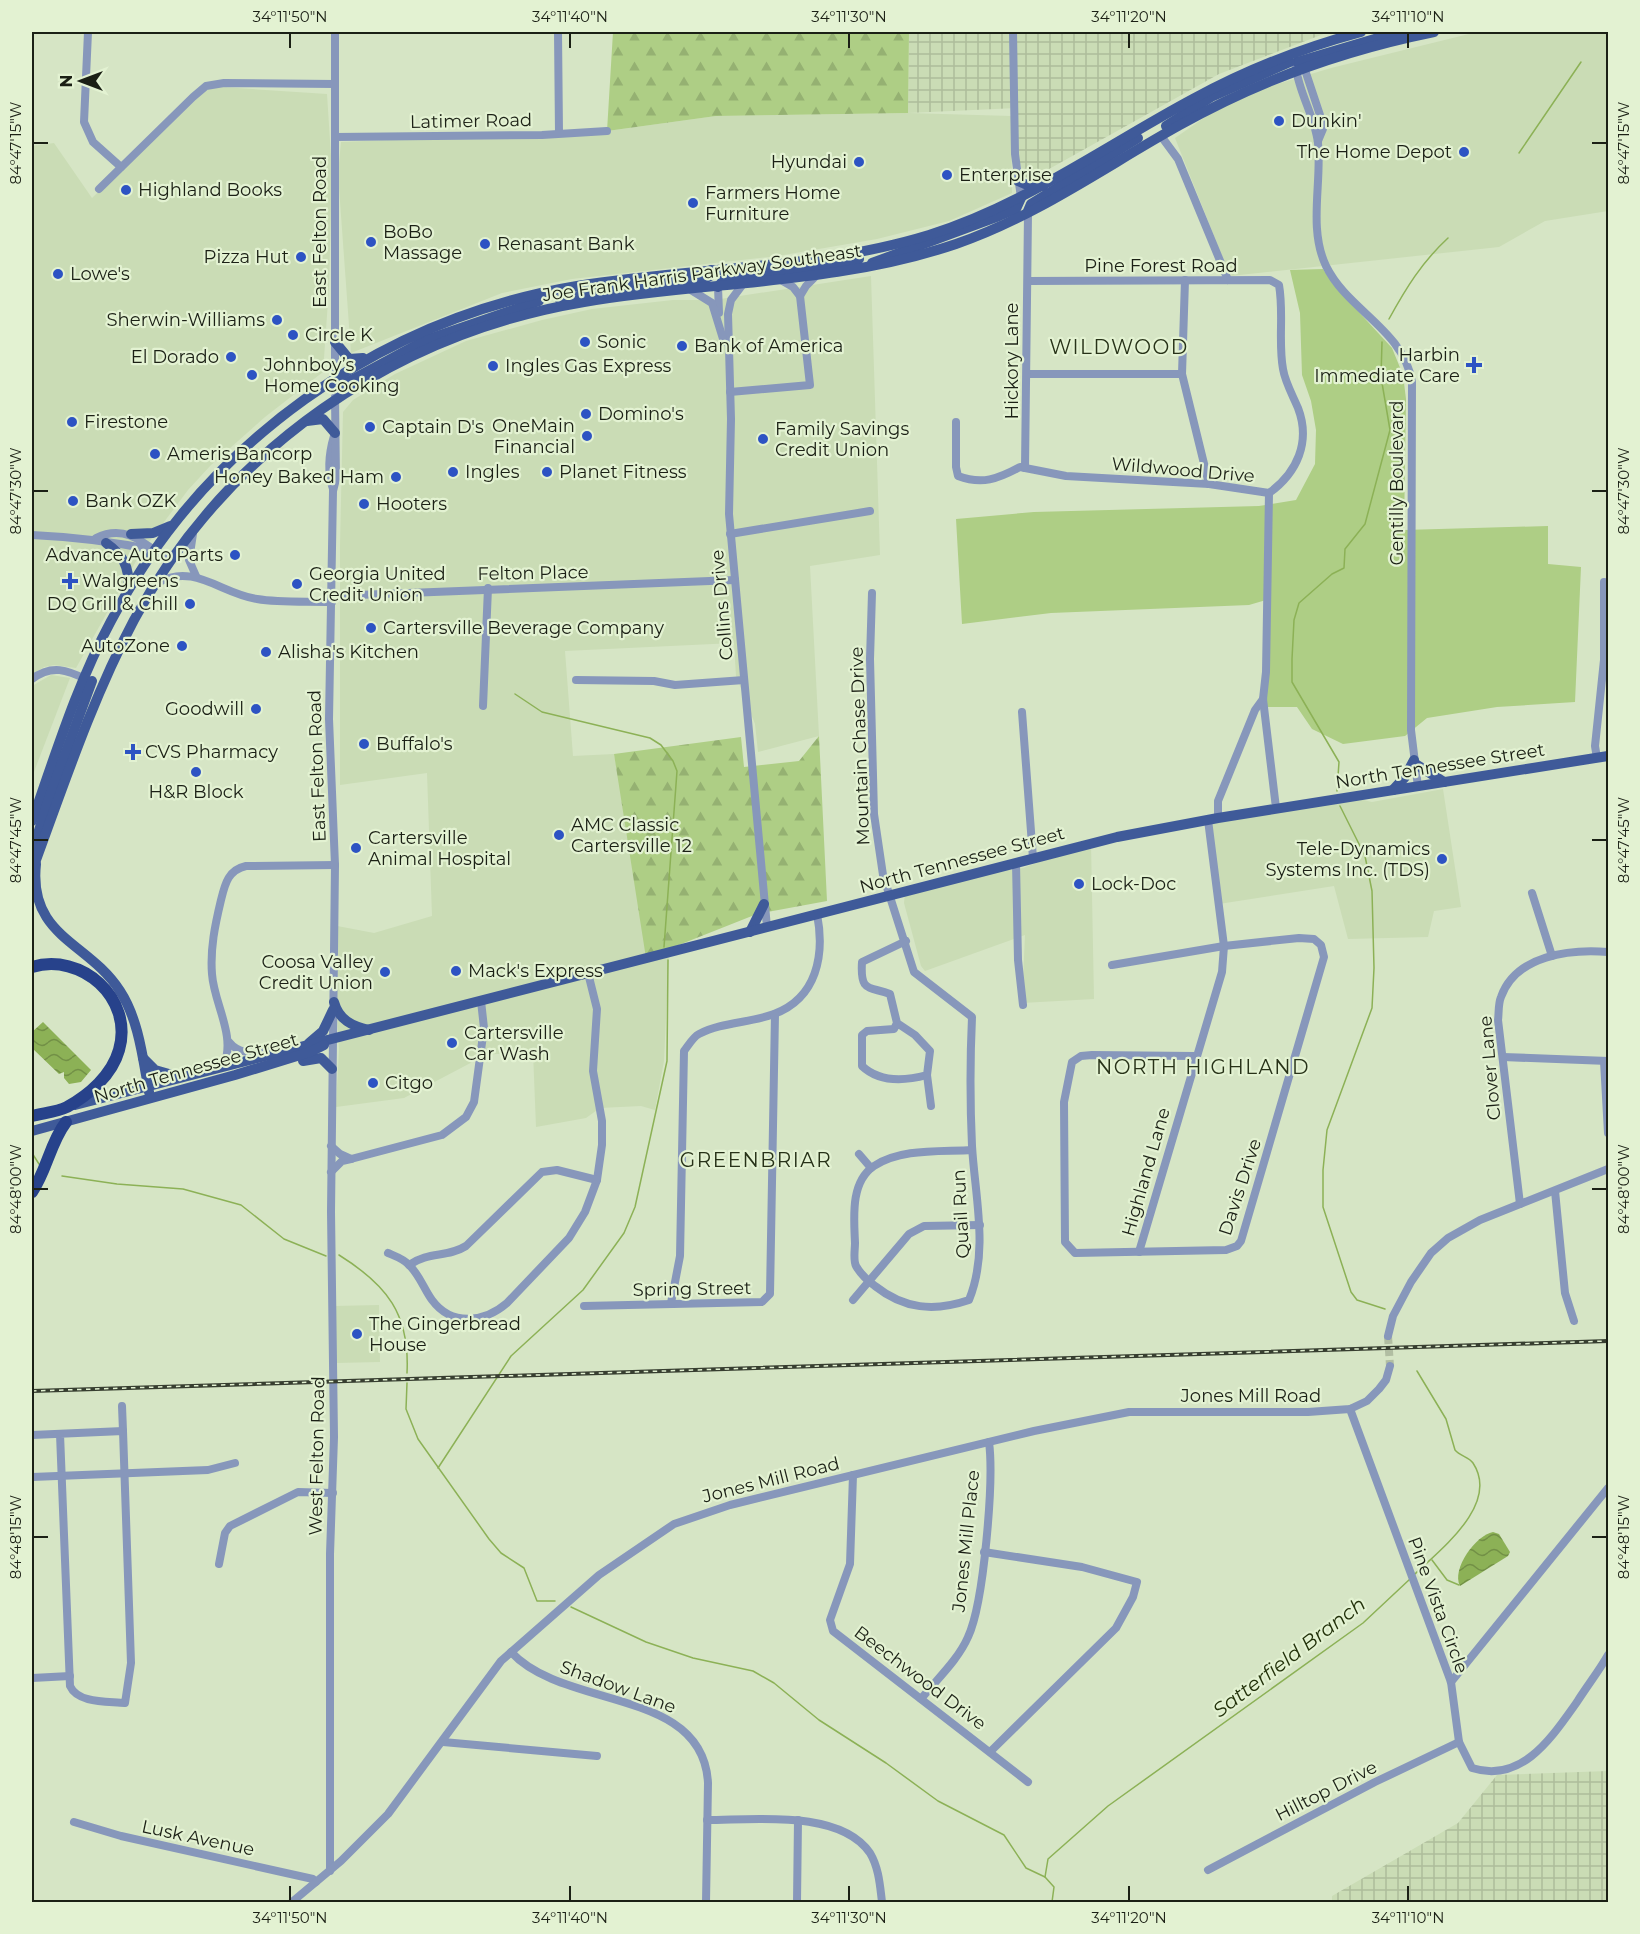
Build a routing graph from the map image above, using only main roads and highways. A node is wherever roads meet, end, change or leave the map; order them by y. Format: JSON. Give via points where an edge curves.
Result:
{"nodes":[{"id":1,"x":1361,"y":32,"type":"edge"},
{"id":2,"x":1398,"y":32,"type":"edge"},
{"id":3,"x":1434,"y":32,"type":"edge"},
{"id":4,"x":1299,"y":61,"type":"junction"},
{"id":5,"x":1165,"y":114,"type":"junction"},
{"id":6,"x":1141,"y":148,"type":"junction"},
{"id":7,"x":1018,"y":181,"type":"road end"},
{"id":8,"x":1043,"y":186,"type":"junction"},
{"id":9,"x":1021,"y":198,"type":"junction"},
{"id":10,"x":1028,"y":214,"type":"junction"},
{"id":11,"x":886,"y":246,"type":"junction"},
{"id":12,"x":858,"y":269,"type":"junction"},
{"id":13,"x":711,"y":270,"type":"junction"},
{"id":14,"x":718,"y":287,"type":"junction"},
{"id":15,"x":567,"y":288,"type":"junction"},
{"id":16,"x":532,"y":312,"type":"junction"},
{"id":17,"x":335,"y":342,"type":"road end"},
{"id":18,"x":372,"y":356,"type":"junction"},
{"id":19,"x":335,"y":388,"type":"junction"},
{"id":20,"x":301,"y":423,"type":"junction"},
{"id":21,"x":335,"y":433,"type":"road end"},
{"id":22,"x":173,"y":524,"type":"junction"},
{"id":23,"x":131,"y":534,"type":"road end"},
{"id":24,"x":101,"y":540,"type":"road end"},
{"id":25,"x":128,"y":591,"type":"junction"},
{"id":26,"x":93,"y":682,"type":"junction"},
{"id":27,"x":1603,"y":757,"type":"edge"},
{"id":28,"x":1444,"y":783,"type":"junction"},
{"id":29,"x":1393,"y":790,"type":"junction"},
{"id":30,"x":32,"y":820,"type":"edge"},
{"id":31,"x":34,"y":856,"type":"edge"},
{"id":32,"x":32,"y":871,"type":"edge"},
{"id":33,"x":764,"y":904,"type":"road end"},
{"id":34,"x":750,"y":932,"type":"junction"},
{"id":35,"x":32,"y":967,"type":"edge"},
{"id":36,"x":372,"y":1030,"type":"junction"},
{"id":37,"x":333,"y":1041,"type":"junction"},
{"id":38,"x":308,"y":1043,"type":"junction"},
{"id":39,"x":142,"y":1057,"type":"junction"},
{"id":40,"x":333,"y":1069,"type":"road end"},
{"id":41,"x":235,"y":1075,"type":"junction"},
{"id":42,"x":179,"y":1077,"type":"junction"},
{"id":43,"x":147,"y":1085,"type":"junction"},
{"id":44,"x":150,"y":1099,"type":"junction"},
{"id":45,"x":66,"y":1108,"type":"junction"},
{"id":46,"x":32,"y":1116,"type":"edge"},
{"id":47,"x":66,"y":1122,"type":"junction"},
{"id":48,"x":32,"y":1131,"type":"edge"},
{"id":49,"x":32,"y":1192,"type":"edge"}],
"edges":[{"from":1,"to":4,"type":"main road","name":"Joe Frank Harris Parkway Southeast"},
{"from":2,"to":4,"type":"main road"},
{"from":3,"to":4,"type":"main road","name":"Joe Frank Harris Parkway Southeast"},
{"from":4,"to":5,"type":"main road","name":"Joe Frank Harris Parkway Southeast","via":[[1235,77]]},
{"from":4,"to":6,"type":"main road","name":"Joe Frank Harris Parkway Southeast"},
{"from":4,"to":6,"type":"main road","via":[[1211,97],[1159,131]]},
{"from":5,"to":8,"type":"main road","name":"Joe Frank Harris Parkway Southeast"},
{"from":5,"to":10,"type":"main road","via":[[1147,132],[1031,204]]},
{"from":6,"to":10,"type":"main road","name":"Joe Frank Harris Parkway Southeast"},
{"from":7,"to":8,"type":"main road"},
{"from":8,"to":9,"type":"main road","name":"Joe Frank Harris Parkway Southeast"},
{"from":9,"to":11,"type":"main road","name":"Joe Frank Harris Parkway Southeast","via":[[950,228]]},
{"from":9,"to":12,"type":"main road","via":[[1016,208],[999,216]]},
{"from":10,"to":12,"type":"main road","name":"Joe Frank Harris Parkway Southeast","via":[[960,243]]},
{"from":11,"to":13,"type":"main road","name":"Joe Frank Harris Parkway Southeast","via":[[820,259]]},
{"from":11,"to":14,"type":"main road","via":[[871,256],[825,267],[725,278]]},
{"from":12,"to":14,"type":"main road","name":"Joe Frank Harris Parkway Southeast"},
{"from":13,"to":15,"type":"main road","name":"Joe Frank Harris Parkway Southeast"},
{"from":13,"to":16,"type":"main road","via":[[706,278],[590,292],[548,303]]},
{"from":14,"to":16,"type":"main road","name":"Joe Frank Harris Parkway Southeast"},
{"from":15,"to":18,"type":"main road","name":"Joe Frank Harris Parkway Southeast","via":[[462,316]]},
{"from":15,"to":19,"type":"main road","via":[[566,292],[426,340]]},
{"from":16,"to":19,"type":"main road","name":"Joe Frank Harris Parkway Southeast","via":[[432,346]]},
{"from":17,"to":18,"type":"main road","via":[[349,359]]},
{"from":18,"to":19,"type":"main road","name":"Joe Frank Harris Parkway Southeast"},
{"from":19,"to":20,"type":"main road","name":"Joe Frank Harris Parkway Southeast"},
{"from":19,"to":22,"type":"main road","name":"Joe Frank Harris Parkway Southeast","via":[[280,416],[252,439]]},
{"from":20,"to":21,"type":"main road","via":[[323,419]]},
{"from":20,"to":26,"type":"main road","name":"Joe Frank Harris Parkway Southeast","via":[[263,456],[194,531]]},
{"from":22,"to":23,"type":"main road","via":[[153,533]]},
{"from":22,"to":25,"type":"main road","name":"Joe Frank Harris Parkway Southeast"},
{"from":24,"to":25,"type":"main road","via":[[124,560],[129,573]]},
{"from":25,"to":26,"type":"main road","name":"Joe Frank Harris Parkway Southeast"},
{"from":26,"to":30,"type":"main road","name":"Joe Frank Harris Parkway Southeast"},
{"from":26,"to":31,"type":"main road","name":"Joe Frank Harris Parkway Southeast"},
{"from":27,"to":28,"type":"main road","name":"North Tennessee Street"},
{"from":28,"to":29,"type":"main road","name":"North Tennessee Street"},
{"from":28,"to":29,"type":"main road","via":[[1414,761]]},
{"from":29,"to":34,"type":"main road","name":"North Tennessee Street","via":[[1128,835]]},
{"from":31,"to":32,"type":"main road","name":"Joe Frank Harris Parkway Southeast"},
{"from":31,"to":39,"type":"main road","via":[[40,907],[56,930],[121,992]]},
{"from":33,"to":34,"type":"main road"},
{"from":34,"to":36,"type":"main road","name":"North Tennessee Street"},
{"from":35,"to":45,"type":"highway","via":[[57,963],[84,971],[107,990],[120,1021],[120,1046],[112,1066],[98,1084]]},
{"from":36,"to":37,"type":"main road","name":"North Tennessee Street"},
{"from":36,"to":38,"type":"main road","via":[[347,1023],[334,1006],[323,1031]]},
{"from":37,"to":38,"type":"main road","name":"North Tennessee Street"},
{"from":37,"to":41,"type":"main road","name":"North Tennessee Street"},
{"from":38,"to":42,"type":"main road","name":"North Tennessee Street"},
{"from":39,"to":42,"type":"main road","via":[[155,1070]]},
{"from":39,"to":43,"type":"main road"},
{"from":40,"to":41,"type":"main road","via":[[316,1058]]},
{"from":41,"to":44,"type":"main road","name":"North Tennessee Street"},
{"from":42,"to":43,"type":"main road","name":"North Tennessee Street"},
{"from":43,"to":44,"type":"main road"},
{"from":43,"to":45,"type":"main road","name":"North Tennessee Street"},
{"from":44,"to":47,"type":"main road","name":"North Tennessee Street"},
{"from":45,"to":46,"type":"highway"},
{"from":47,"to":48,"type":"main road","name":"North Tennessee Street"},
{"from":47,"to":49,"type":"highway"}]}
